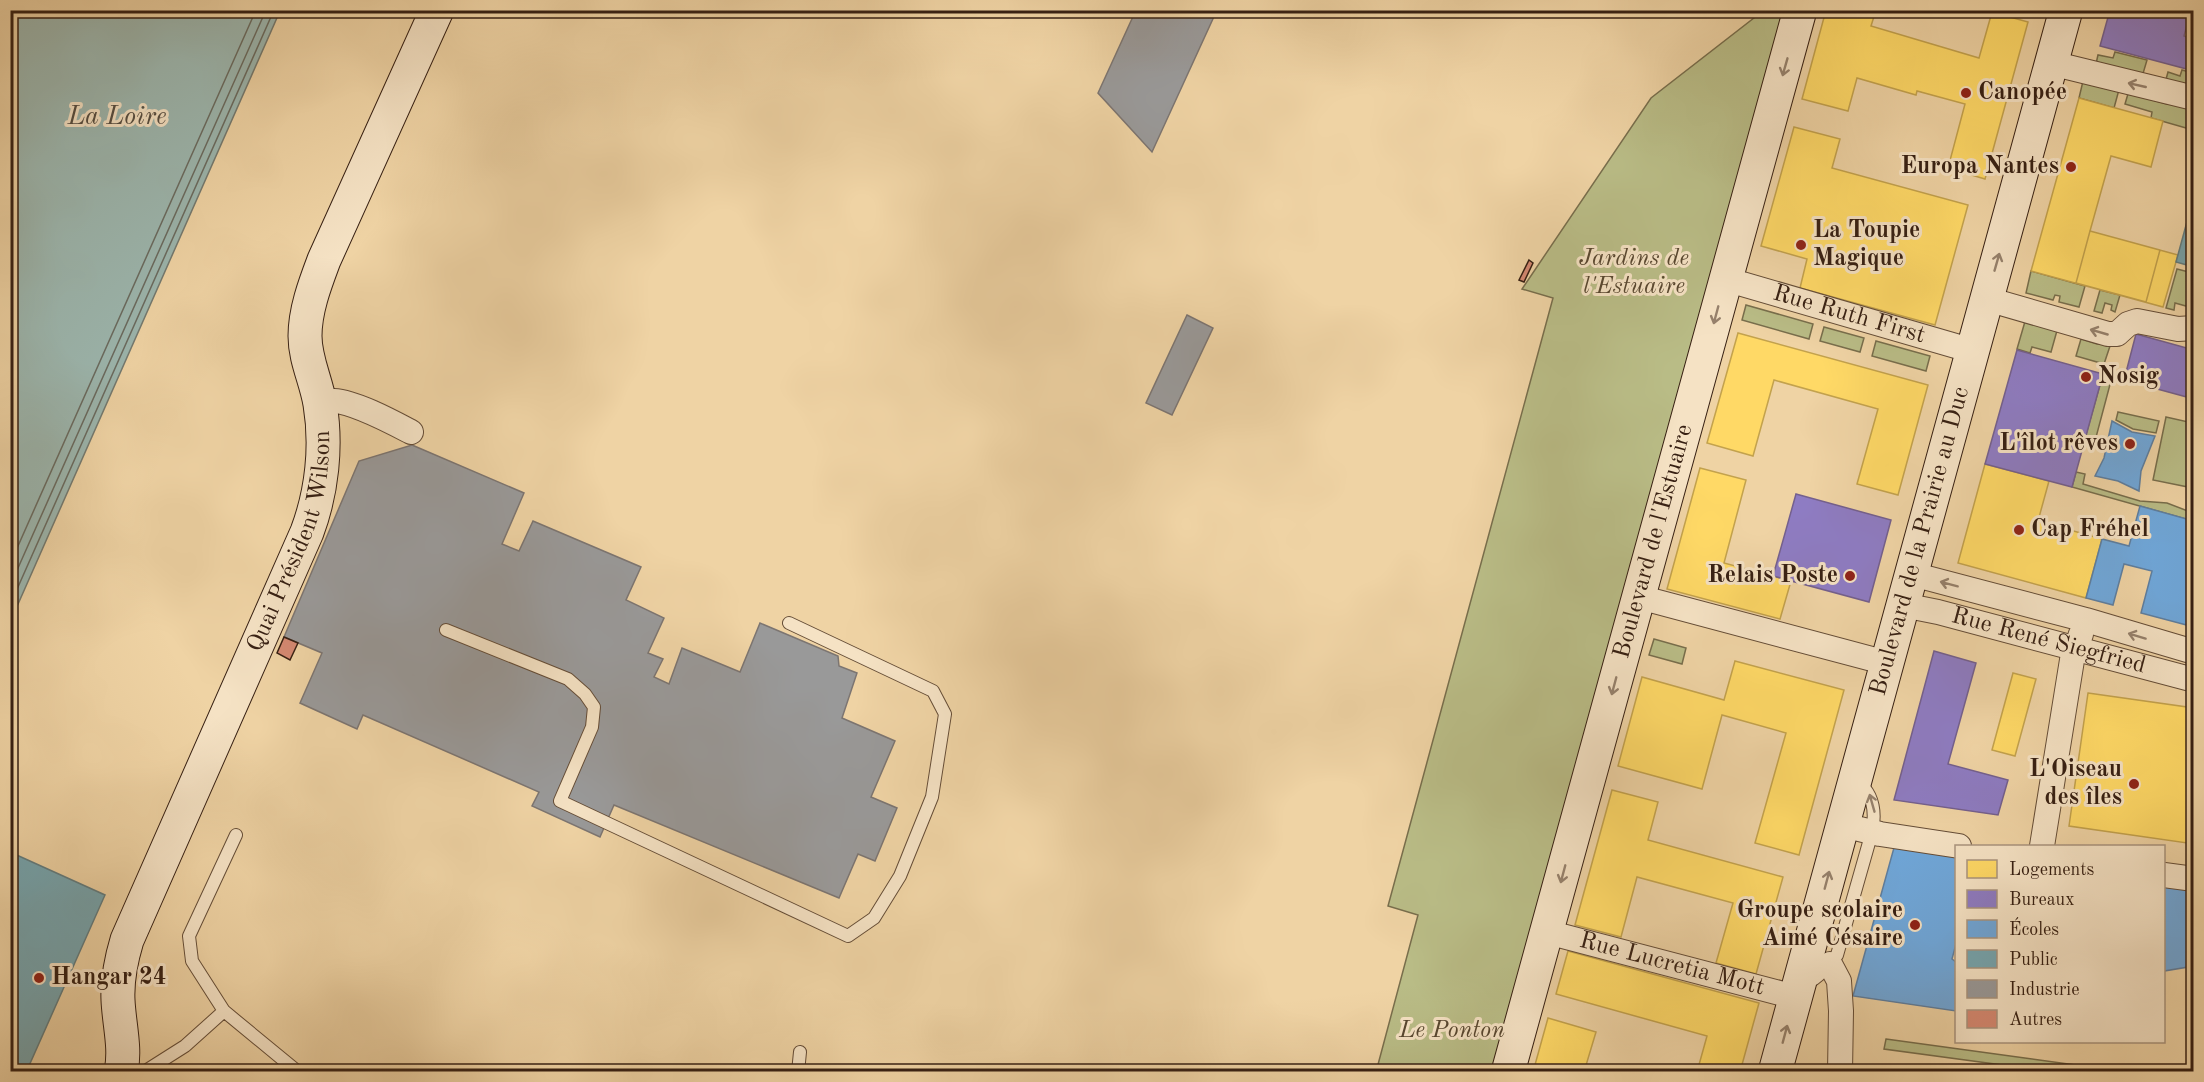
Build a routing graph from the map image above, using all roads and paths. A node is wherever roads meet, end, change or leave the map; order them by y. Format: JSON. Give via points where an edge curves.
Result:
{"nodes":[{"id":1,"x":437,"y":10,"type":"edge"},
{"id":2,"x":1800,"y":10,"type":"edge"},
{"id":3,"x":2066,"y":10,"type":"edge"},
{"id":4,"x":2051,"y":63,"type":"junction"},
{"id":5,"x":2193,"y":98,"type":"edge"},
{"id":6,"x":1725,"y":279,"type":"junction"},
{"id":7,"x":1987,"y":299,"type":"junction"},
{"id":8,"x":2193,"y":328,"type":"edge"},
{"id":9,"x":1973,"y":351,"type":"junction"},
{"id":10,"x":320,"y":404,"type":"junction"},
{"id":11,"x":411,"y":432,"type":"dead end"},
{"id":12,"x":1912,"y":574,"type":"junction"},
{"id":13,"x":1639,"y":597,"type":"junction"},
{"id":14,"x":1903,"y":605,"type":"junction"},
{"id":15,"x":2086,"y":620,"type":"junction"},
{"id":16,"x":789,"y":623,"type":"dead end"},
{"id":17,"x":446,"y":630,"type":"dead end"},
{"id":18,"x":2076,"y":649,"type":"junction"},
{"id":19,"x":2193,"y":652,"type":"edge"},
{"id":20,"x":1887,"y":663,"type":"junction"},
{"id":21,"x":2193,"y":680,"type":"edge"},
{"id":22,"x":1857,"y":829,"type":"junction"},
{"id":23,"x":236,"y":835,"type":"dead end"},
{"id":24,"x":1955,"y":845,"type":"edge"},
{"id":25,"x":2042,"y":845,"type":"edge"},
{"id":26,"x":2165,"y":875,"type":"edge"},
{"id":27,"x":2193,"y":879,"type":"edge"},
{"id":28,"x":1547,"y":932,"type":"junction"},
{"id":29,"x":1830,"y":964,"type":"junction"},
{"id":30,"x":1798,"y":990,"type":"junction"},
{"id":31,"x":224,"y":1011,"type":"junction"},
{"id":32,"x":800,"y":1052,"type":"dead end"},
{"id":33,"x":121,"y":1071,"type":"edge"},
{"id":34,"x":144,"y":1071,"type":"edge"},
{"id":35,"x":298,"y":1071,"type":"edge"},
{"id":36,"x":798,"y":1071,"type":"edge"},
{"id":37,"x":1508,"y":1071,"type":"edge"},
{"id":38,"x":1775,"y":1071,"type":"edge"},
{"id":39,"x":1840,"y":1071,"type":"edge"}],
"edges":[{"from":1,"to":10,"type":"main road","name":"Quai Président Wilson","via":[[315,285],[305,352]]},
{"from":2,"to":6,"type":"main road","name":"Boulevard de l'Estuaire","one_way":true},
{"from":3,"to":4,"type":"main road","name":"Boulevard de la Prairie au Duc"},
{"from":5,"to":4,"type":"street","one_way":true},
{"from":7,"to":4,"type":"main road","name":"Boulevard de la Prairie au Duc","one_way":true},
{"from":6,"to":9,"type":"street","name":"Rue Ruth First"},
{"from":6,"to":13,"type":"main road","name":"Boulevard de l'Estuaire","one_way":true},
{"from":8,"to":7,"type":"street","one_way":true,"via":[[2137,321],[2117,334],[2108,334]]},
{"from":7,"to":9,"type":"main road","name":"Boulevard de la Prairie au Duc"},
{"from":9,"to":12,"type":"main road","name":"Boulevard de la Prairie au Duc"},
{"from":10,"to":11,"type":"street","via":[[334,401],[352,406]]},
{"from":10,"to":33,"type":"main road","name":"Quai Président Wilson","via":[[322,461],[309,526],[127,940],[117,983]]},
{"from":12,"to":14,"type":"main road","name":"Boulevard de la Prairie au Duc"},
{"from":15,"to":12,"type":"street","name":"Rue René Siegfried","one_way":true},
{"from":13,"to":20,"type":"street"},
{"from":13,"to":28,"type":"main road","name":"Boulevard de l'Estuaire","one_way":true},
{"from":14,"to":18,"type":"street","name":"Rue René Siegfried"},
{"from":14,"to":20,"type":"main road","name":"Boulevard de la Prairie au Duc"},
{"from":15,"to":18,"type":"street"},
{"from":19,"to":15,"type":"street","name":"Rue René Siegfried","one_way":true},
{"from":16,"to":17,"type":"lane","via":[[933,691],[945,714],[932,797],[900,876],[874,918],[848,936],[560,801],[592,727],[594,707],[568,679]]},
{"from":18,"to":21,"type":"street","name":"Rue René Siegfried"},
{"from":18,"to":25,"type":"street"},
{"from":22,"to":20,"type":"main road","name":"Boulevard de la Prairie au Duc","one_way":true,"via":[[1855,780]]},
{"from":22,"to":24,"type":"street"},
{"from":22,"to":29,"type":"lane","via":[[1839,950]]},
{"from":30,"to":22,"type":"main road","name":"Boulevard de la Prairie au Duc","one_way":true},
{"from":23,"to":31,"type":"lane","via":[[189,936],[192,961]]},
{"from":26,"to":27,"type":"street"},
{"from":28,"to":30,"type":"street","name":"Rue Lucretia Mott"},
{"from":28,"to":37,"type":"main road","name":"Boulevard de l'Estuaire"},
{"from":29,"to":30,"type":"lane"},
{"from":29,"to":39,"type":"street","via":[[1839,981]]},
{"from":38,"to":30,"type":"main road","name":"Boulevard de la Prairie au Duc","one_way":true},
{"from":31,"to":34,"type":"lane","via":[[185,1046]]},
{"from":31,"to":35,"type":"lane"},
{"from":32,"to":36,"type":"lane"}]}
